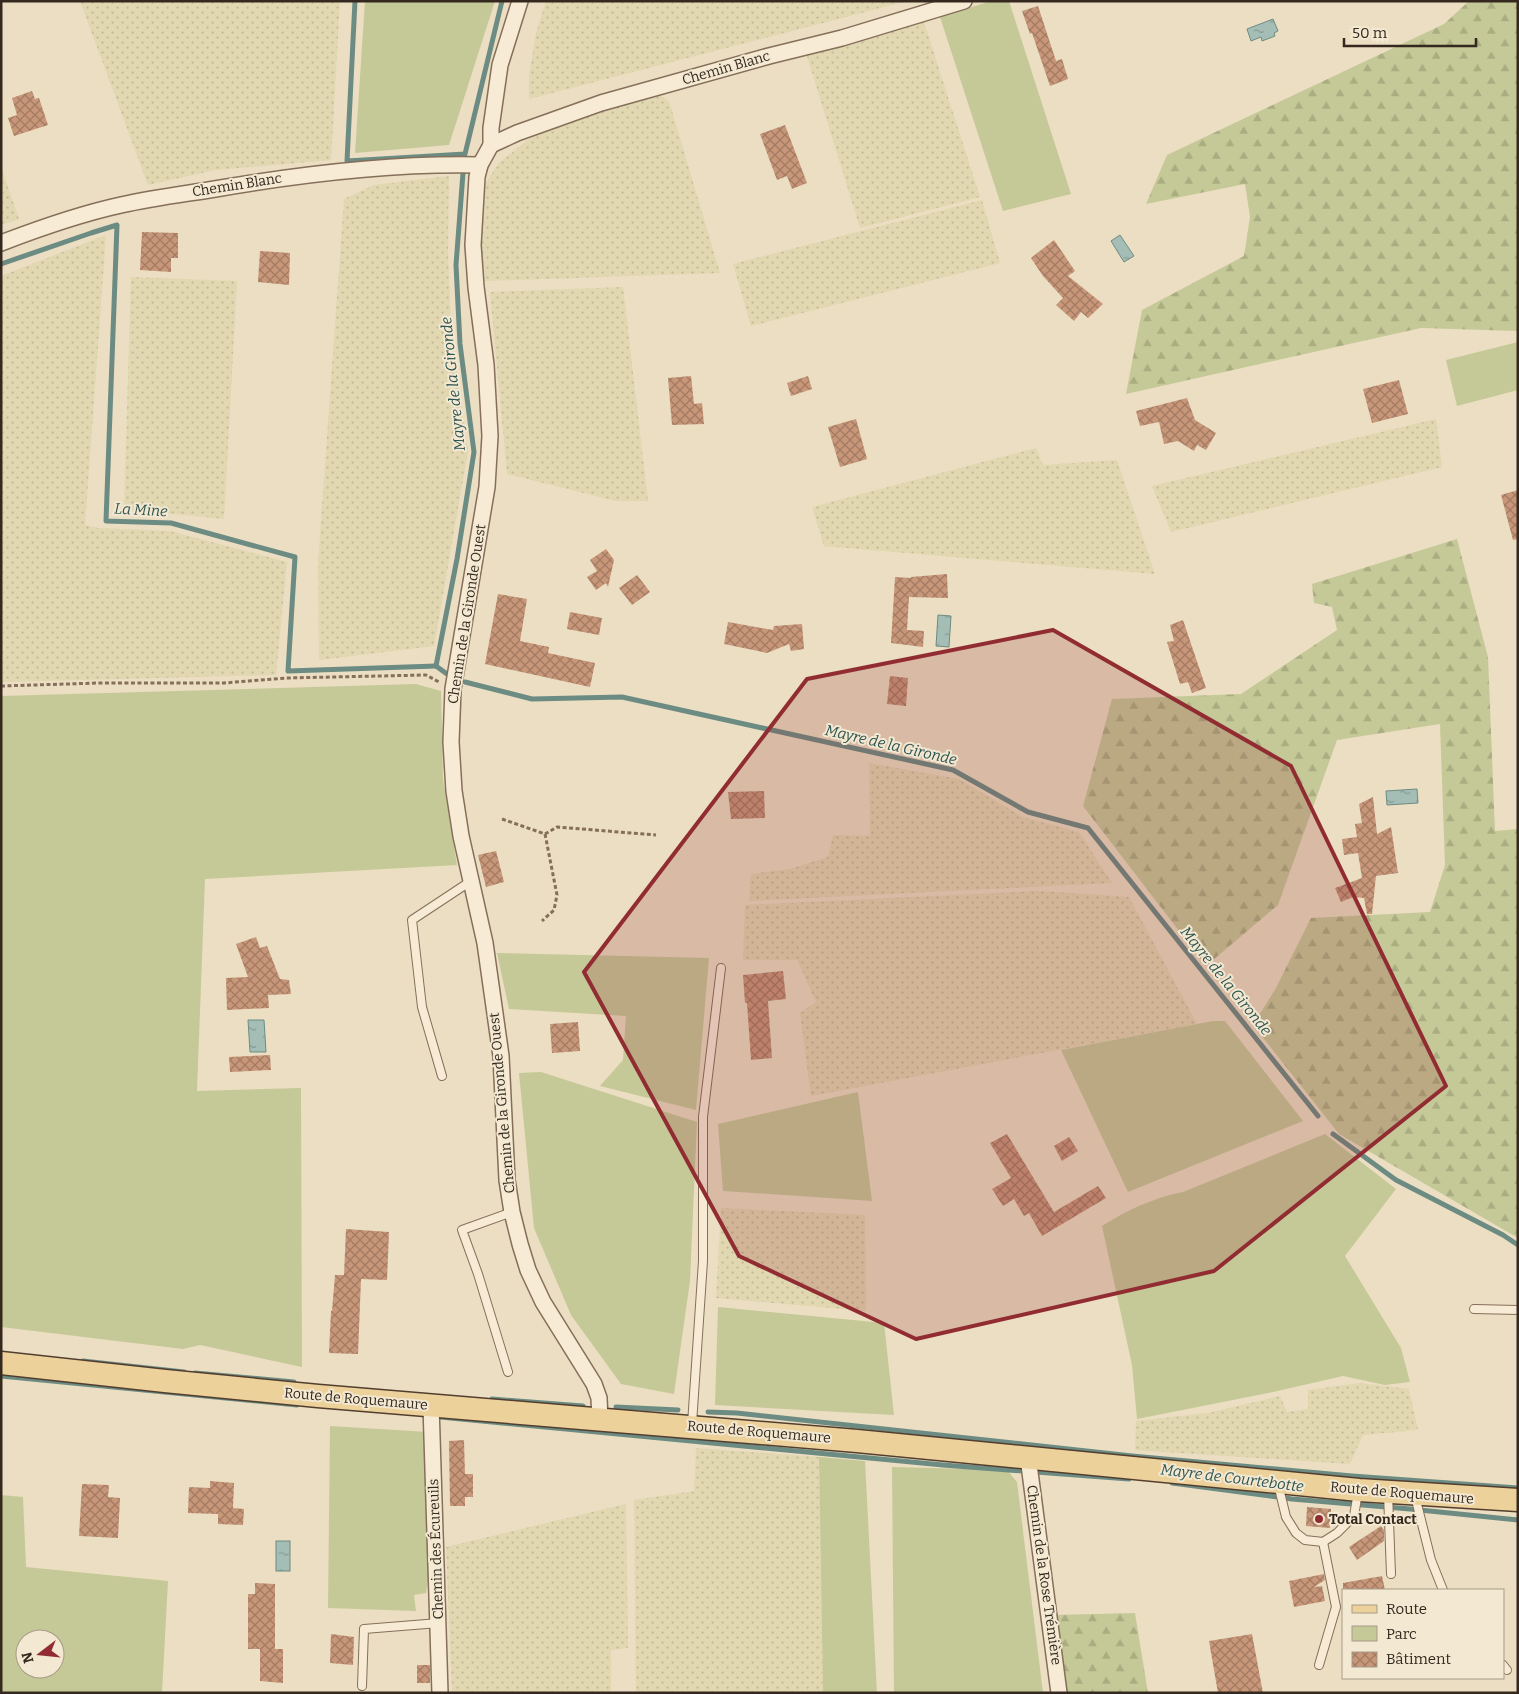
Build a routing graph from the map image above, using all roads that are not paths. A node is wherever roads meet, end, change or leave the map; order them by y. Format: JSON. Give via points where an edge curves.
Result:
{"nodes":[{"id":1,"x":520,"y":1,"type":"edge"},
{"id":2,"x":964,"y":1,"type":"edge"},
{"id":3,"x":491,"y":145,"type":"junction"},
{"id":4,"x":480,"y":165,"type":"junction"},
{"id":5,"x":1,"y":243,"type":"edge"},
{"id":6,"x":471,"y":881,"type":"junction"},
{"id":7,"x":721,"y":968,"type":"dead end"},
{"id":8,"x":442,"y":1076,"type":"dead end"},
{"id":9,"x":512,"y":1212,"type":"junction"},
{"id":10,"x":1474,"y":1309,"type":"dead end"},
{"id":11,"x":1518,"y":1310,"type":"edge"},
{"id":12,"x":1,"y":1363,"type":"edge"},
{"id":13,"x":508,"y":1372,"type":"dead end"},
{"id":14,"x":431,"y":1405,"type":"junction"},
{"id":15,"x":600,"y":1420,"type":"junction"},
{"id":16,"x":692,"y":1426,"type":"junction"},
{"id":17,"x":1028,"y":1457,"type":"junction"},
{"id":18,"x":1278,"y":1482,"type":"junction"},
{"id":19,"x":1359,"y":1490,"type":"junction"},
{"id":20,"x":1388,"y":1492,"type":"junction"},
{"id":21,"x":1415,"y":1495,"type":"junction"},
{"id":22,"x":1518,"y":1500,"type":"edge"},
{"id":23,"x":1322,"y":1542,"type":"junction"},
{"id":24,"x":1391,"y":1574,"type":"dead end"},
{"id":25,"x":1443,"y":1589,"type":"edge"},
{"id":26,"x":439,"y":1623,"type":"junction"},
{"id":27,"x":1318,"y":1665,"type":"dead end"},
{"id":28,"x":362,"y":1686,"type":"dead end"},
{"id":29,"x":440,"y":1693,"type":"edge"},
{"id":30,"x":1060,"y":1693,"type":"edge"}],
"edges":[{"from":1,"to":3,"type":"street","name":"Chemin de la Gironde Ouest","via":[[500,65]]},
{"from":2,"to":3,"type":"street","name":"Chemin Blanc","via":[[601,104]]},
{"from":3,"to":4,"type":"street","name":"Chemin de la Gironde Ouest"},
{"from":4,"to":5,"type":"street","name":"Chemin Blanc","via":[[339,171],[269,179],[122,205],[47,225]]},
{"from":4,"to":6,"type":"street","name":"Chemin de la Gironde Ouest","via":[[473,245],[490,436],[487,487],[453,689],[451,742],[454,791]]},
{"from":6,"to":8,"type":"lane","via":[[412,920],[422,1007]]},
{"from":6,"to":9,"type":"street","name":"Chemin de la Gironde Ouest","via":[[485,943],[501,1056],[507,1180]]},
{"from":7,"to":16,"type":"lane","via":[[703,1117],[703,1261]]},
{"from":9,"to":13,"type":"lane","via":[[462,1230]]},
{"from":9,"to":15,"type":"street","name":"Chemin de la Gironde Ouest","via":[[528,1270],[542,1302],[594,1384],[599,1398]]},
{"from":10,"to":11,"type":"lane"},
{"from":12,"to":14,"type":"main road","name":"Route de Roquemaure"},
{"from":14,"to":15,"type":"main road","name":"Route de Roquemaure"},
{"from":14,"to":26,"type":"street","name":"Chemin des Écureuils"},
{"from":15,"to":16,"type":"main road","name":"Route de Roquemaure"},
{"from":16,"to":17,"type":"main road","name":"Route de Roquemaure"},
{"from":17,"to":18,"type":"main road","name":"Route de Roquemaure"},
{"from":17,"to":30,"type":"street","name":"Chemin de la Rose Trémière"},
{"from":18,"to":19,"type":"main road","name":"Route de Roquemaure"},
{"from":18,"to":23,"type":"lane","via":[[1286,1517],[1296,1533],[1305,1540]]},
{"from":19,"to":20,"type":"main road","name":"Route de Roquemaure"},
{"from":19,"to":23,"type":"lane","via":[[1354,1516]]},
{"from":20,"to":21,"type":"main road","name":"Route de Roquemaure"},
{"from":20,"to":24,"type":"lane"},
{"from":21,"to":22,"type":"main road","name":"Route de Roquemaure"},
{"from":21,"to":25,"type":"lane","via":[[1431,1560]]},
{"from":23,"to":27,"type":"lane","via":[[1336,1607]]},
{"from":26,"to":28,"type":"lane","via":[[364,1629]]},
{"from":26,"to":29,"type":"street","name":"Chemin des Écureuils"}]}
